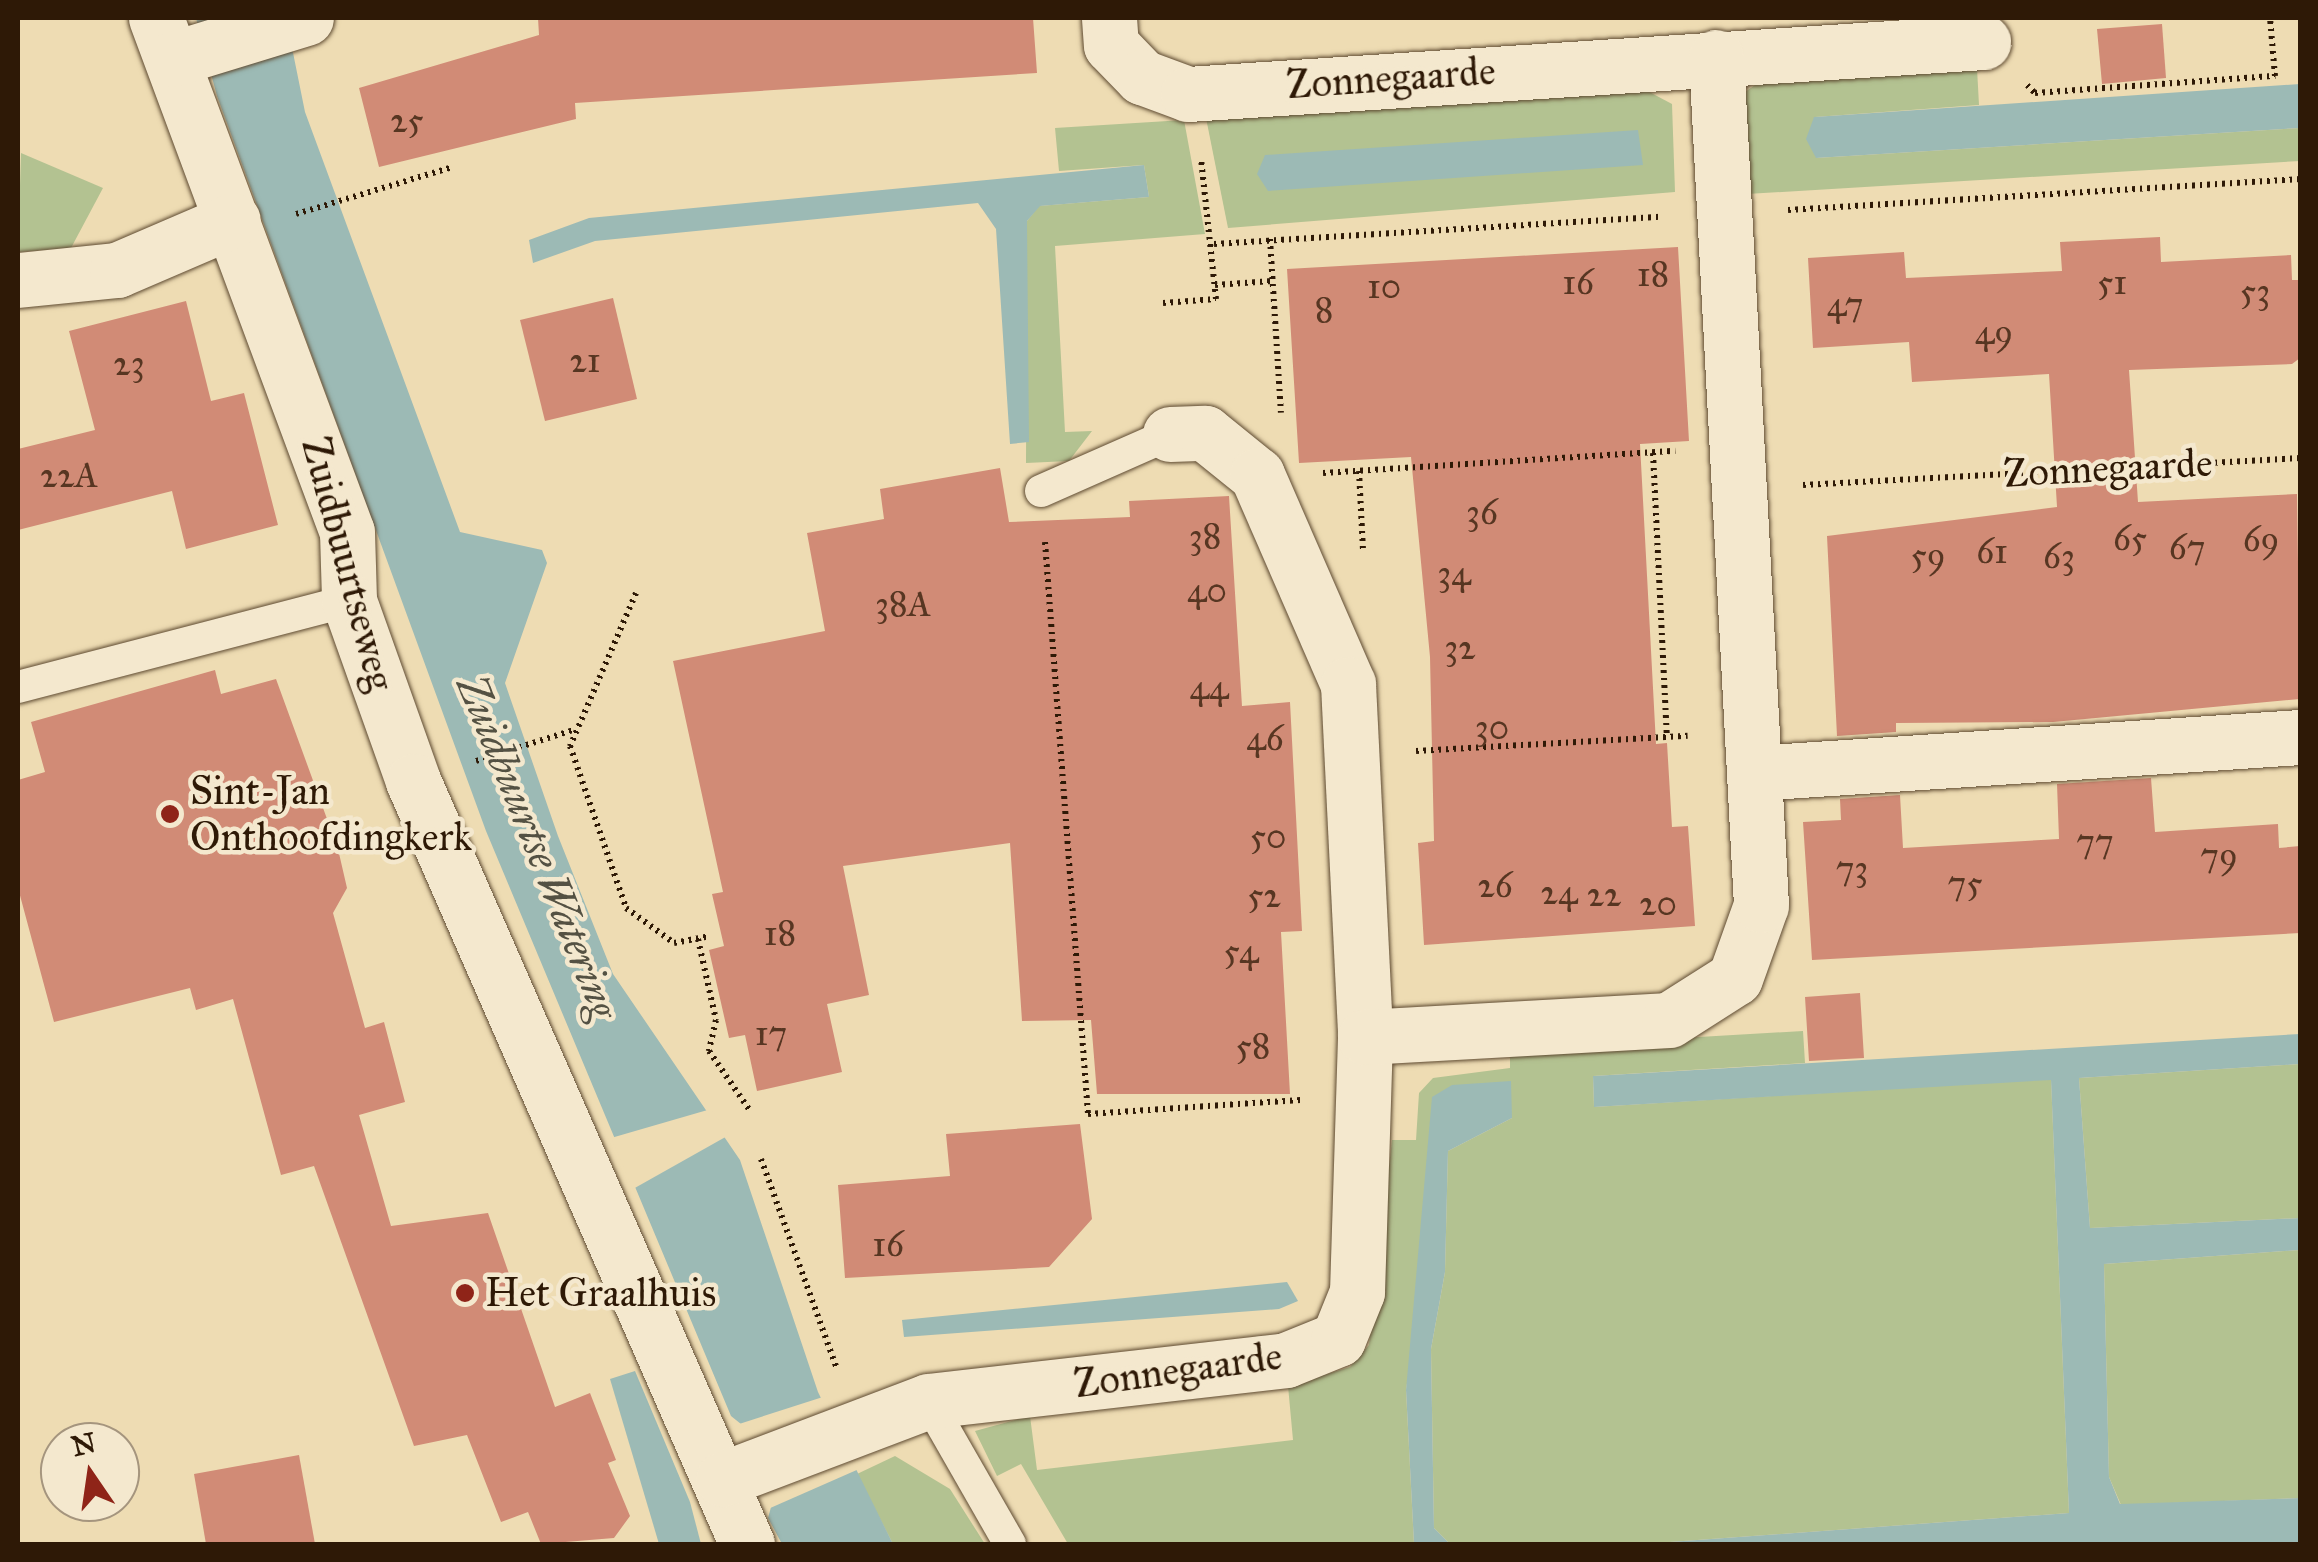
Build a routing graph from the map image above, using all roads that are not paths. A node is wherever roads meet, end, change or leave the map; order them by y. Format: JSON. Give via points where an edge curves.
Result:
{"nodes":[{"id":1,"x":1109,"y":18,"type":"edge"},
{"id":2,"x":300,"y":20,"type":"edge"},
{"id":3,"x":176,"y":42,"type":"edge"},
{"id":4,"x":1983,"y":42,"type":"road end"},
{"id":5,"x":1716,"y":57,"type":"junction"},
{"id":6,"x":256,"y":220,"type":"junction"},
{"id":7,"x":18,"y":280,"type":"edge"},
{"id":8,"x":1170,"y":434,"type":"joint"},
{"id":9,"x":1042,"y":491,"type":"road end"},
{"id":10,"x":348,"y":600,"type":"junction"},
{"id":11,"x":18,"y":687,"type":"edge"},
{"id":12,"x":2300,"y":738,"type":"edge"},
{"id":13,"x":1753,"y":753,"type":"junction"},
{"id":14,"x":1365,"y":1037,"type":"junction"},
{"id":15,"x":928,"y":1401,"type":"junction"},
{"id":16,"x":737,"y":1473,"type":"junction"},
{"id":17,"x":747,"y":1544,"type":"edge"},
{"id":18,"x":1010,"y":1544,"type":"edge"}],
"edges":[{"from":1,"to":5,"type":"street","name":"Zonnegaarde","via":[[1111,46],[1142,77],[1188,94]]},
{"from":2,"to":3,"type":"street"},
{"from":3,"to":6,"type":"street","name":"Zuidbuurtseweg"},
{"from":4,"to":5,"type":"street","name":"Zonnegaarde"},
{"from":5,"to":13,"type":"street"},
{"from":6,"to":7,"type":"street","via":[[117,270]]},
{"from":6,"to":10,"type":"street","name":"Zuidbuurtseweg","via":[[347,532]]},
{"from":8,"to":9,"type":"lane"},
{"from":8,"to":14,"type":"street","name":"Zonnegaarde","via":[[1205,433],[1276,475],[1348,684]]},
{"from":10,"to":11,"type":"lane"},
{"from":10,"to":16,"type":"street","name":"Zuidbuurtseweg","via":[[413,781]]},
{"from":12,"to":13,"type":"street"},
{"from":13,"to":14,"type":"street","via":[[1760,905],[1735,978],[1703,1004],[1669,1020]]},
{"from":14,"to":15,"type":"street","name":"Zonnegaarde","via":[[1357,1292],[1338,1339],[1286,1360]]},
{"from":15,"to":16,"type":"street","name":"Zonnegaarde"},
{"from":15,"to":18,"type":"lane"},
{"from":16,"to":17,"type":"street","name":"Zuidbuurtseweg"}]}
